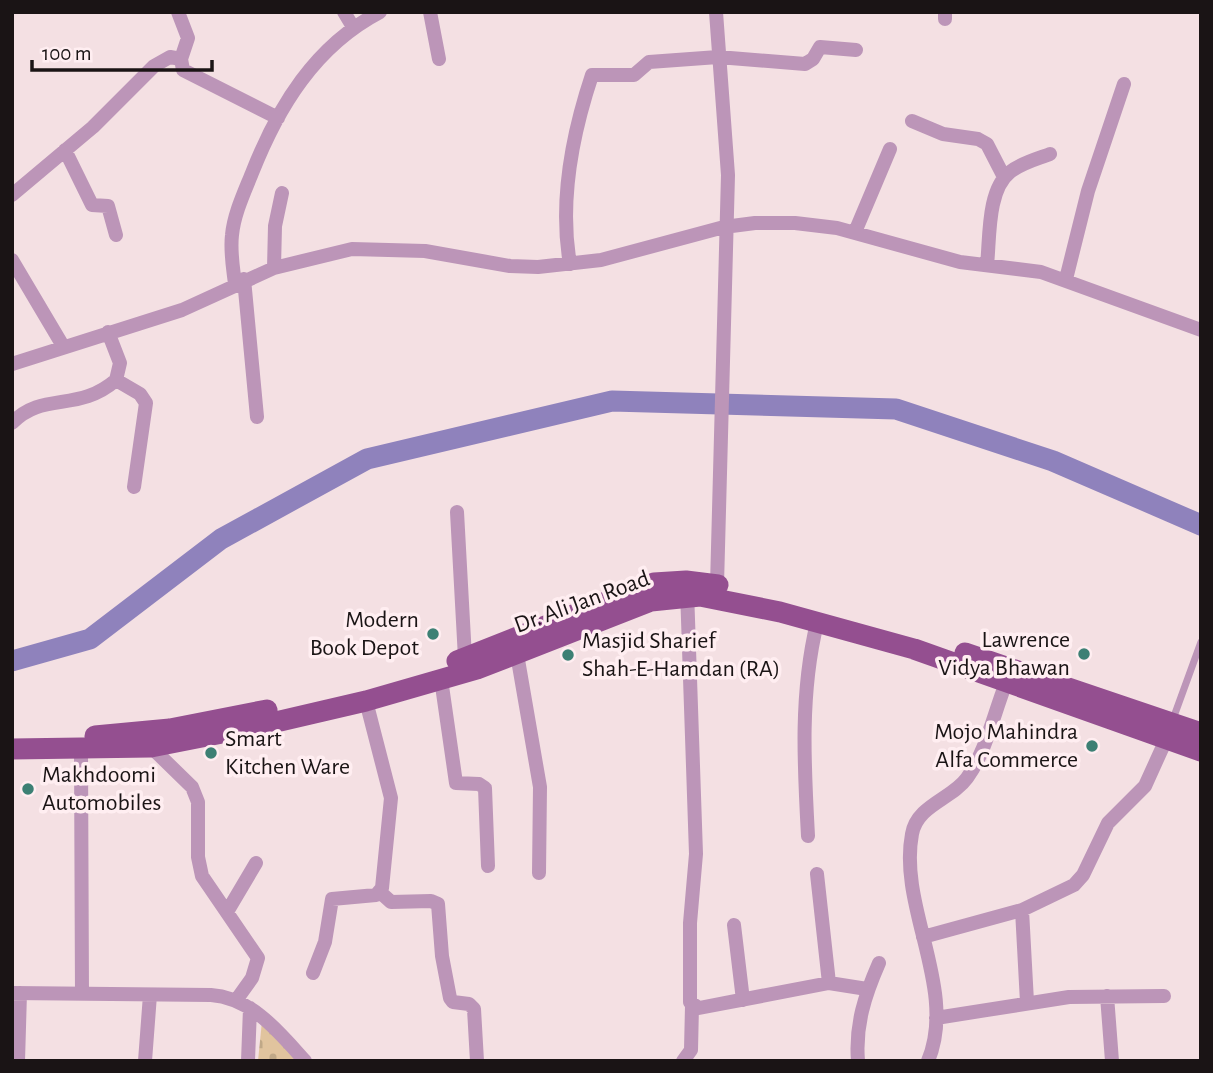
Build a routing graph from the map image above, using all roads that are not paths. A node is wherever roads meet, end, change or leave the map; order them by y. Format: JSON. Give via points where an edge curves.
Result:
{"nodes":[{"id":1,"x":178,"y":12,"type":"edge"},
{"id":2,"x":344,"y":12,"type":"edge"},
{"id":3,"x":380,"y":12,"type":"edge"},
{"id":4,"x":430,"y":12,"type":"edge"},
{"id":5,"x":716,"y":12,"type":"edge"},
{"id":6,"x":353,"y":27,"type":"junction"},
{"id":7,"x":856,"y":50,"type":"dead end"},
{"id":8,"x":718,"y":57,"type":"junction"},
{"id":9,"x":181,"y":59,"type":"junction"},
{"id":10,"x":439,"y":59,"type":"dead end"},
{"id":11,"x":1124,"y":84,"type":"dead end"},
{"id":12,"x":278,"y":118,"type":"junction"},
{"id":13,"x":912,"y":121,"type":"dead end"},
{"id":14,"x":890,"y":149,"type":"dead end"},
{"id":15,"x":65,"y":150,"type":"junction"},
{"id":16,"x":1050,"y":154,"type":"dead end"},
{"id":17,"x":1004,"y":177,"type":"junction"},
{"id":18,"x":282,"y":193,"type":"dead end"},
{"id":19,"x":12,"y":195,"type":"edge"},
{"id":20,"x":724,"y":227,"type":"junction"},
{"id":21,"x":855,"y":232,"type":"junction"},
{"id":22,"x":117,"y":235,"type":"dead end"},
{"id":23,"x":12,"y":260,"type":"edge"},
{"id":24,"x":570,"y":264,"type":"junction"},
{"id":25,"x":987,"y":265,"type":"junction"},
{"id":26,"x":274,"y":268,"type":"junction"},
{"id":27,"x":1066,"y":279,"type":"junction"},
{"id":28,"x":239,"y":281,"type":"junction"},
{"id":29,"x":1201,"y":330,"type":"edge"},
{"id":30,"x":108,"y":332,"type":"junction"},
{"id":31,"x":63,"y":346,"type":"junction"},
{"id":32,"x":12,"y":364,"type":"edge"},
{"id":33,"x":116,"y":380,"type":"junction"},
{"id":34,"x":257,"y":417,"type":"dead end"},
{"id":35,"x":12,"y":423,"type":"edge"},
{"id":36,"x":134,"y":487,"type":"dead end"},
{"id":37,"x":457,"y":512,"type":"dead end"},
{"id":38,"x":717,"y":585,"type":"junction"},
{"id":39,"x":687,"y":589,"type":"junction"},
{"id":40,"x":817,"y":623,"type":"junction"},
{"id":41,"x":1201,"y":642,"type":"edge"},
{"id":42,"x":517,"y":654,"type":"junction"},
{"id":43,"x":465,"y":658,"type":"junction"},
{"id":44,"x":441,"y":679,"type":"junction"},
{"id":45,"x":1006,"y":683,"type":"junction"},
{"id":46,"x":366,"y":701,"type":"junction"},
{"id":47,"x":1169,"y":731,"type":"junction"},
{"id":48,"x":1201,"y":733,"type":"edge"},
{"id":49,"x":12,"y":736,"type":"edge"},
{"id":50,"x":151,"y":747,"type":"junction"},
{"id":51,"x":12,"y":749,"type":"edge"},
{"id":52,"x":81,"y":749,"type":"junction"},
{"id":53,"x":1201,"y":751,"type":"edge"},
{"id":54,"x":808,"y":836,"type":"dead end"},
{"id":55,"x":256,"y":863,"type":"dead end"},
{"id":56,"x":488,"y":866,"type":"dead end"},
{"id":57,"x":539,"y":873,"type":"dead end"},
{"id":58,"x":817,"y":874,"type":"dead end"},
{"id":59,"x":380,"y":892,"type":"junction"},
{"id":60,"x":1022,"y":909,"type":"junction"},
{"id":61,"x":227,"y":912,"type":"junction"},
{"id":62,"x":734,"y":925,"type":"dead end"},
{"id":63,"x":923,"y":937,"type":"junction"},
{"id":64,"x":879,"y":963,"type":"dead end"},
{"id":65,"x":313,"y":973,"type":"dead end"},
{"id":66,"x":829,"y":983,"type":"junction"},
{"id":67,"x":867,"y":989,"type":"junction"},
{"id":68,"x":16,"y":993,"type":"edge"},
{"id":69,"x":82,"y":994,"type":"junction"},
{"id":70,"x":150,"y":995,"type":"junction"},
{"id":71,"x":1107,"y":996,"type":"junction"},
{"id":72,"x":1164,"y":996,"type":"dead end"},
{"id":73,"x":237,"y":999,"type":"junction"},
{"id":74,"x":743,"y":1000,"type":"junction"},
{"id":75,"x":1027,"y":1002,"type":"junction"},
{"id":76,"x":692,"y":1006,"type":"junction"},
{"id":77,"x":250,"y":1008,"type":"junction"},
{"id":78,"x":936,"y":1018,"type":"junction"},
{"id":79,"x":18,"y":1061,"type":"edge"},
{"id":80,"x":145,"y":1061,"type":"edge"},
{"id":81,"x":248,"y":1061,"type":"edge"},
{"id":82,"x":305,"y":1061,"type":"edge"},
{"id":83,"x":477,"y":1061,"type":"edge"},
{"id":84,"x":683,"y":1061,"type":"edge"},
{"id":85,"x":858,"y":1061,"type":"edge"},
{"id":86,"x":928,"y":1061,"type":"edge"},
{"id":87,"x":1112,"y":1061,"type":"edge"}],
"edges":[{"from":1,"to":9,"type":"street","via":[[188,37]]},
{"from":2,"to":6,"type":"street"},
{"from":3,"to":6,"type":"street"},
{"from":4,"to":10,"type":"street"},
{"from":5,"to":8,"type":"street"},
{"from":6,"to":12,"type":"street","via":[[293,89]]},
{"from":7,"to":8,"type":"street","via":[[820,47],[805,64]]},
{"from":8,"to":20,"type":"street","via":[[728,162]]},
{"from":8,"to":24,"type":"street","via":[[649,62],[634,75],[592,75],[573,145],[565,206]]},
{"from":9,"to":12,"type":"street","via":[[183,70]]},
{"from":9,"to":15,"type":"street","via":[[170,57],[155,65]]},
{"from":11,"to":27,"type":"street","via":[[1088,191]]},
{"from":12,"to":28,"type":"street","via":[[235,219],[230,251]]},
{"from":13,"to":17,"type":"street","via":[[988,144]]},
{"from":14,"to":21,"type":"street"},
{"from":15,"to":19,"type":"street"},
{"from":15,"to":22,"type":"street","via":[[92,205],[108,206]]},
{"from":16,"to":17,"type":"street"},
{"from":17,"to":25,"type":"street","via":[[994,203]]},
{"from":18,"to":26,"type":"street"},
{"from":20,"to":21,"type":"street","via":[[795,223]]},
{"from":20,"to":24,"type":"street"},
{"from":20,"to":38,"type":"street"},
{"from":21,"to":25,"type":"street","via":[[960,262]]},
{"from":23,"to":31,"type":"street"},
{"from":24,"to":26,"type":"street","via":[[510,266],[389,248],[352,249]]},
{"from":25,"to":27,"type":"street"},
{"from":26,"to":28,"type":"street"},
{"from":27,"to":29,"type":"street","via":[[1154,316]]},
{"from":28,"to":30,"type":"street","via":[[182,310]]},
{"from":28,"to":34,"type":"street"},
{"from":30,"to":31,"type":"street"},
{"from":30,"to":33,"type":"street","via":[[120,363]]},
{"from":31,"to":32,"type":"street"},
{"from":33,"to":35,"type":"street","via":[[88,399],[29,408]]},
{"from":33,"to":36,"type":"street","via":[[146,403]]},
{"from":37,"to":43,"type":"street"},
{"from":38,"to":39,"type":"main road","name":"Dr. Ali Jan Road"},
{"from":38,"to":47,"type":"main road","name":"Dr. Ali Jan Road","via":[[894,630]]},
{"from":39,"to":40,"type":"main road","name":"Dr. Ali Jan Road"},
{"from":39,"to":42,"type":"main road","name":"Dr. Ali Jan Road"},
{"from":39,"to":43,"type":"main road","name":"Dr. Ali Jan Road","via":[[643,587]]},
{"from":39,"to":76,"type":"street","via":[[696,853],[688,968]]},
{"from":40,"to":45,"type":"main road","name":"Dr. Ali Jan Road","via":[[914,649]]},
{"from":40,"to":54,"type":"street","via":[[805,694]]},
{"from":41,"to":47,"type":"lane"},
{"from":42,"to":44,"type":"main road","name":"Dr. Ali Jan Road"},
{"from":42,"to":57,"type":"street","via":[[540,787]]},
{"from":43,"to":49,"type":"main road","name":"Dr. Ali Jan Road","via":[[362,688],[170,729],[94,736]]},
{"from":44,"to":46,"type":"main road","name":"Dr. Ali Jan Road"},
{"from":44,"to":56,"type":"street","via":[[456,783],[485,788]]},
{"from":45,"to":47,"type":"main road","name":"Dr. Ali Jan Road"},
{"from":45,"to":63,"type":"street","via":[[967,778],[927,809],[913,830],[914,890]]},
{"from":46,"to":50,"type":"main road","name":"Dr. Ali Jan Road"},
{"from":46,"to":59,"type":"street","via":[[391,798]]},
{"from":47,"to":48,"type":"main road","name":"Dr. Ali Jan Road"},
{"from":47,"to":53,"type":"main road","name":"Dr. Ali Jan Road"},
{"from":47,"to":60,"type":"street","via":[[1145,786],[1108,823],[1083,875],[1074,885]]},
{"from":50,"to":52,"type":"main road","name":"Dr. Ali Jan Road"},
{"from":50,"to":61,"type":"street","via":[[192,787],[200,824],[198,867]]},
{"from":51,"to":52,"type":"main road","name":"Dr. Ali Jan Road"},
{"from":52,"to":69,"type":"street"},
{"from":55,"to":61,"type":"street"},
{"from":58,"to":66,"type":"street"},
{"from":59,"to":65,"type":"street","via":[[332,899],[325,942]]},
{"from":59,"to":83,"type":"street","via":[[391,902],[438,904],[450,998],[474,1009]]},
{"from":60,"to":63,"type":"street"},
{"from":60,"to":75,"type":"street"},
{"from":61,"to":73,"type":"street","via":[[258,958],[252,978]]},
{"from":62,"to":74,"type":"street"},
{"from":63,"to":78,"type":"street"},
{"from":64,"to":67,"type":"street"},
{"from":66,"to":67,"type":"street"},
{"from":66,"to":74,"type":"street"},
{"from":67,"to":85,"type":"street","via":[[858,1031]]},
{"from":68,"to":69,"type":"street"},
{"from":68,"to":79,"type":"street"},
{"from":69,"to":70,"type":"street"},
{"from":70,"to":73,"type":"street"},
{"from":70,"to":80,"type":"street"},
{"from":71,"to":72,"type":"street"},
{"from":71,"to":75,"type":"street"},
{"from":71,"to":87,"type":"street"},
{"from":73,"to":77,"type":"street"},
{"from":74,"to":76,"type":"street"},
{"from":75,"to":78,"type":"street"},
{"from":76,"to":84,"type":"street","via":[[691,1050]]},
{"from":77,"to":81,"type":"street"},
{"from":77,"to":82,"type":"street"},
{"from":78,"to":86,"type":"street"}]}
